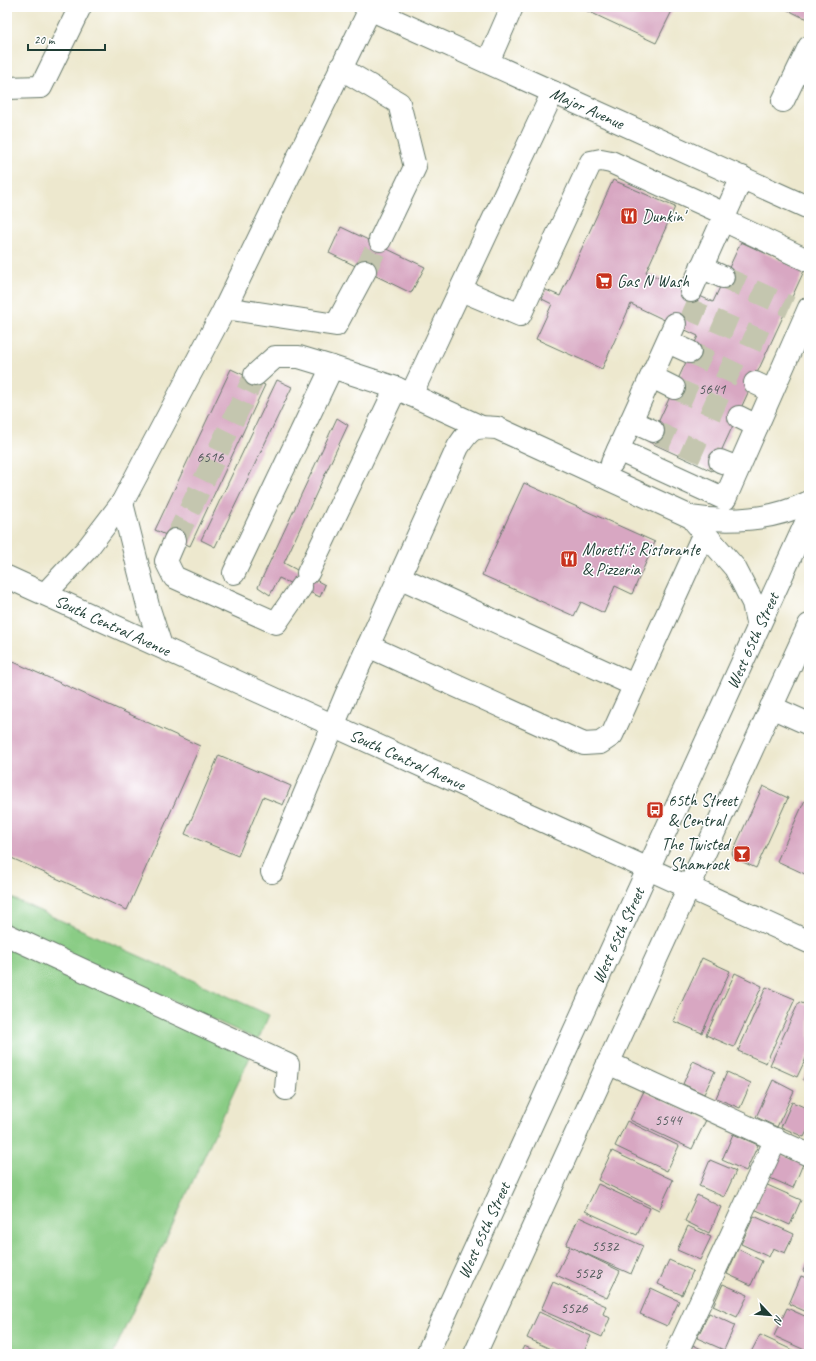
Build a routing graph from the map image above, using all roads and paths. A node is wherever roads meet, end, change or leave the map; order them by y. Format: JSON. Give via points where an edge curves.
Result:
{"nodes":[{"id":1,"x":80,"y":7,"type":"edge"},
{"id":2,"x":512,"y":7,"type":"edge"},
{"id":3,"x":368,"y":8,"type":"edge"},
{"id":4,"x":809,"y":47,"type":"edge"},
{"id":5,"x":488,"y":62,"type":"junction"},
{"id":6,"x":340,"y":68,"type":"junction"},
{"id":7,"x":7,"y":88,"type":"edge"},
{"id":8,"x":553,"y":92,"type":"junction"},
{"id":9,"x":783,"y":101,"type":"dead end"},
{"id":10,"x":742,"y":178,"type":"junction"},
{"id":11,"x":807,"y":200,"type":"edge"},
{"id":12,"x":724,"y":217,"type":"junction"},
{"id":13,"x":380,"y":240,"type":"tunnel mouth"},
{"id":14,"x":809,"y":261,"type":"edge"},
{"id":15,"x":701,"y":267,"type":"junction"},
{"id":16,"x":365,"y":272,"type":"tunnel mouth"},
{"id":17,"x":723,"y":277,"type":"tunnel mouth"},
{"id":18,"x":460,"y":290,"type":"junction"},
{"id":19,"x":690,"y":291,"type":"dead end"},
{"id":20,"x":225,"y":308,"type":"junction"},
{"id":21,"x":802,"y":309,"type":"edge"},
{"id":22,"x":690,"y":352,"type":"tunnel mouth"},
{"id":23,"x":332,"y":367,"type":"junction"},
{"id":24,"x":255,"y":375,"type":"tunnel mouth"},
{"id":25,"x":652,"y":377,"type":"junction"},
{"id":26,"x":674,"y":388,"type":"tunnel mouth"},
{"id":27,"x":403,"y":391,"type":"junction"},
{"id":28,"x":631,"y":421,"type":"junction"},
{"id":29,"x":479,"y":426,"type":"junction"},
{"id":30,"x":653,"y":431,"type":"tunnel mouth"},
{"id":31,"x":618,"y":450,"type":"junction"},
{"id":32,"x":606,"y":478,"type":"junction"},
{"id":33,"x":725,"y":499,"type":"junction"},
{"id":34,"x":809,"y":502,"type":"edge"},
{"id":35,"x":122,"y":503,"type":"junction"},
{"id":36,"x":809,"y":516,"type":"edge"},
{"id":37,"x":703,"y":523,"type":"junction"},
{"id":38,"x":175,"y":540,"type":"tunnel mouth"},
{"id":39,"x":234,"y":574,"type":"dead end"},
{"id":40,"x":399,"y":577,"type":"junction"},
{"id":41,"x":9,"y":584,"type":"edge"},
{"id":42,"x":45,"y":594,"type":"junction"},
{"id":43,"x":809,"y":624,"type":"edge"},
{"id":44,"x":758,"y":627,"type":"junction"},
{"id":45,"x":161,"y":646,"type":"junction"},
{"id":46,"x":368,"y":646,"type":"junction"},
{"id":47,"x":634,"y":684,"type":"junction"},
{"id":48,"x":771,"y":707,"type":"junction"},
{"id":49,"x":809,"y":724,"type":"edge"},
{"id":50,"x":334,"y":725,"type":"junction"},
{"id":51,"x":649,"y":869,"type":"junction"},
{"id":52,"x":272,"y":872,"type":"dead end"},
{"id":53,"x":688,"y":887,"type":"junction"},
{"id":54,"x":7,"y":935,"type":"edge"},
{"id":55,"x":809,"y":942,"type":"edge"},
{"id":56,"x":608,"y":1063,"type":"junction"},
{"id":57,"x":286,"y":1089,"type":"dead end"},
{"id":58,"x":776,"y":1139,"type":"junction"},
{"id":59,"x":809,"y":1154,"type":"edge"},
{"id":60,"x":427,"y":1354,"type":"edge"},
{"id":61,"x":474,"y":1354,"type":"edge"},
{"id":62,"x":676,"y":1354,"type":"edge"}],
"edges":[{"from":1,"to":7,"type":"street","via":[[41,87]]},
{"from":2,"to":5,"type":"street"},
{"from":3,"to":5,"type":"street","name":"Major Avenue"},
{"from":3,"to":6,"type":"street"},
{"from":4,"to":9,"type":"street"},
{"from":5,"to":8,"type":"street","name":"Major Avenue"},
{"from":6,"to":13,"type":"street","via":[[399,103],[415,167]]},
{"from":6,"to":20,"type":"street"},
{"from":8,"to":10,"type":"street","name":"Major Avenue"},
{"from":8,"to":18,"type":"street"},
{"from":10,"to":11,"type":"street","name":"Major Avenue"},
{"from":10,"to":12,"type":"street"},
{"from":12,"to":14,"type":"street"},
{"from":12,"to":15,"type":"street"},
{"from":12,"to":18,"type":"street","via":[[611,162],[591,162],[520,315]]},
{"from":15,"to":17,"type":"street"},
{"from":15,"to":19,"type":"street"},
{"from":16,"to":20,"type":"street","via":[[336,325]]},
{"from":18,"to":27,"type":"street"},
{"from":20,"to":35,"type":"street"},
{"from":21,"to":33,"type":"street","via":[[729,464]]},
{"from":22,"to":25,"type":"street","via":[[672,333]]},
{"from":23,"to":24,"type":"street","via":[[299,357],[275,357]]},
{"from":23,"to":27,"type":"street"},
{"from":23,"to":39,"type":"street"},
{"from":25,"to":26,"type":"street"},
{"from":25,"to":28,"type":"street"},
{"from":27,"to":29,"type":"street"},
{"from":27,"to":38,"type":"street","via":[[304,580],[276,623],[174,577],[166,561]]},
{"from":28,"to":30,"type":"street"},
{"from":28,"to":31,"type":"street"},
{"from":29,"to":32,"type":"street","via":[[497,428]]},
{"from":29,"to":40,"type":"street","via":[[466,434],[458,447]]},
{"from":31,"to":32,"type":"street"},
{"from":31,"to":33,"type":"street"},
{"from":32,"to":37,"type":"street"},
{"from":33,"to":37,"type":"street"},
{"from":34,"to":37,"type":"street","via":[[757,518]]},
{"from":35,"to":42,"type":"street","via":[[88,550]]},
{"from":35,"to":45,"type":"street","via":[[148,606]]},
{"from":36,"to":44,"type":"street","name":"West 65th Street"},
{"from":37,"to":44,"type":"street","via":[[734,568],[753,603]]},
{"from":37,"to":47,"type":"street"},
{"from":40,"to":46,"type":"street"},
{"from":40,"to":47,"type":"street"},
{"from":41,"to":42,"type":"street","name":"South Central Avenue"},
{"from":42,"to":45,"type":"street","name":"South Central Avenue"},
{"from":43,"to":48,"type":"street"},
{"from":44,"to":51,"type":"street","name":"West 65th Street"},
{"from":45,"to":50,"type":"street","name":"South Central Avenue"},
{"from":46,"to":47,"type":"street","via":[[584,744],[600,743],[612,736]]},
{"from":46,"to":50,"type":"street"},
{"from":48,"to":49,"type":"street"},
{"from":48,"to":53,"type":"street"},
{"from":50,"to":51,"type":"street","name":"South Central Avenue"},
{"from":50,"to":52,"type":"street"},
{"from":51,"to":53,"type":"street","name":"South Central Avenue"},
{"from":51,"to":60,"type":"street","name":"West 65th Street"},
{"from":53,"to":55,"type":"street","name":"South Central Avenue"},
{"from":53,"to":56,"type":"street"},
{"from":54,"to":57,"type":"street","via":[[288,1065]]},
{"from":56,"to":58,"type":"street"},
{"from":56,"to":61,"type":"street"},
{"from":58,"to":59,"type":"street"},
{"from":58,"to":62,"type":"street"}]}
